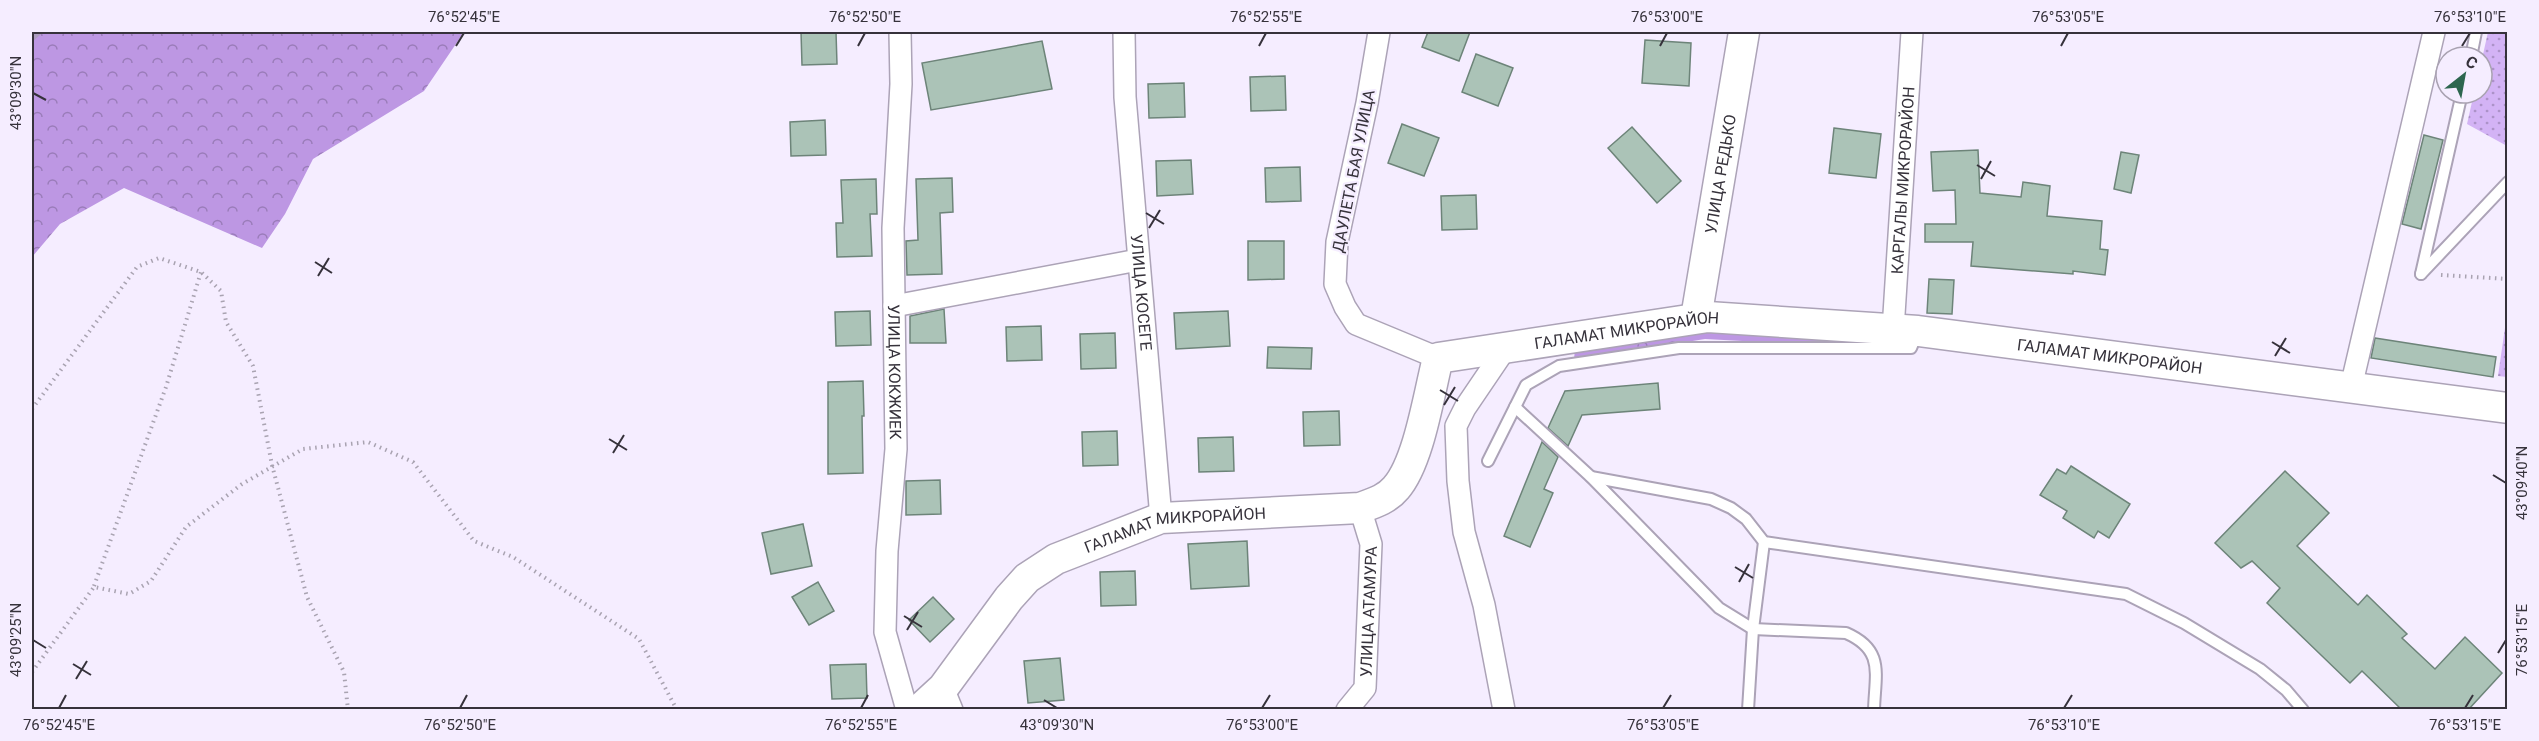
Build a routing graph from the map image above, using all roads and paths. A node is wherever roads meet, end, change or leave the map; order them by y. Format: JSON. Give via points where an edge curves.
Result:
{"nodes":[{"id":1,"x":900,"y":32,"type":"edge"},
{"id":2,"x":1124,"y":32,"type":"edge"},
{"id":3,"x":1379,"y":32,"type":"edge"},
{"id":4,"x":1744,"y":32,"type":"edge"},
{"id":5,"x":1912,"y":32,"type":"edge"},
{"id":6,"x":2434,"y":32,"type":"edge"},
{"id":7,"x":2459,"y":105,"type":"edge"},
{"id":8,"x":2508,"y":182,"type":"edge"},
{"id":9,"x":1138,"y":260,"type":"junction"},
{"id":10,"x":201,"y":272,"type":"junction"},
{"id":11,"x":894,"y":306,"type":"junction"},
{"id":12,"x":1696,"y":318,"type":"junction"},
{"id":13,"x":1905,"y":331,"type":"junction"},
{"id":14,"x":1505,"y":349,"type":"junction"},
{"id":15,"x":1438,"y":358,"type":"junction"},
{"id":16,"x":2350,"y":387,"type":"junction"},
{"id":17,"x":1515,"y":406,"type":"junction"},
{"id":18,"x":2508,"y":408,"type":"edge"},
{"id":19,"x":32,"y":409,"type":"edge"},
{"id":20,"x":1488,"y":461,"type":"dead end"},
{"id":21,"x":272,"y":465,"type":"junction"},
{"id":22,"x":1591,"y":477,"type":"junction"},
{"id":23,"x":1360,"y":508,"type":"junction"},
{"id":24,"x":1161,"y":518,"type":"junction"},
{"id":25,"x":1764,"y":542,"type":"junction"},
{"id":26,"x":94,"y":587,"type":"junction"},
{"id":27,"x":1753,"y":629,"type":"junction"},
{"id":28,"x":32,"y":672,"type":"edge"},
{"id":29,"x":1365,"y":688,"type":"junction"},
{"id":30,"x":948,"y":699,"type":"edge"},
{"id":31,"x":348,"y":710,"type":"edge"},
{"id":32,"x":677,"y":710,"type":"edge"},
{"id":33,"x":907,"y":710,"type":"edge"},
{"id":34,"x":919,"y":710,"type":"edge"},
{"id":35,"x":1347,"y":710,"type":"edge"},
{"id":36,"x":1369,"y":710,"type":"edge"},
{"id":37,"x":1504,"y":710,"type":"edge"},
{"id":38,"x":1748,"y":710,"type":"edge"},
{"id":39,"x":1874,"y":710,"type":"edge"},
{"id":40,"x":2303,"y":710,"type":"edge"}],
"edges":[{"from":1,"to":11,"type":"street","name":"УЛИЦА КОКЖИЕК"},
{"from":2,"to":9,"type":"street","name":"УЛИЦА КОСЕГЕ"},
{"from":3,"to":15,"type":"street","name":"ДАУЛЕТА БАЯ УЛИЦА","via":[[1337,242],[1335,284],[1356,324]]},
{"from":4,"to":12,"type":"street","name":"УЛИЦА РЕДЬКО"},
{"from":5,"to":13,"type":"street","name":"КАРГАЛЫ МИКРОРАЙОН"},
{"from":6,"to":16,"type":"street"},
{"from":7,"to":8,"type":"lane","via":[[2421,274]]},
{"from":9,"to":11,"type":"street"},
{"from":9,"to":24,"type":"street","name":"УЛИЦА КОСЕГЕ"},
{"from":10,"to":19,"type":"path","via":[[159,258],[137,267]]},
{"from":10,"to":21,"type":"path","via":[[221,291],[226,322],[252,366]]},
{"from":10,"to":26,"type":"path","via":[[166,387]]},
{"from":11,"to":33,"type":"street","name":"УЛИЦА КОКЖИЕК","via":[[896,449],[885,632]]},
{"from":12,"to":13,"type":"street","name":"ГАЛАМАТ МИКРОРАЙОН"},
{"from":12,"to":14,"type":"street","name":"ГАЛАМАТ МИКРОРАЙОН"},
{"from":13,"to":16,"type":"street","name":"ГАЛАМАТ МИКРОРАЙОН"},
{"from":13,"to":17,"type":"lane","via":[[1911,348],[1679,348],[1559,366],[1526,385]]},
{"from":14,"to":15,"type":"street","name":"ГАЛАМАТ МИКРОРАЙОН"},
{"from":14,"to":37,"type":"street","via":[[1456,426],[1464,532],[1484,605]]},
{"from":15,"to":23,"type":"street","name":"ГАЛАМАТ МИКРОРАЙОН","via":[[1405,475],[1383,500]]},
{"from":16,"to":18,"type":"street","name":"ГАЛАМАТ МИКРОРАЙОН"},
{"from":17,"to":20,"type":"lane"},
{"from":17,"to":22,"type":"lane"},
{"from":21,"to":26,"type":"path","via":[[186,527],[151,582],[129,594]]},
{"from":21,"to":31,"type":"path","via":[[307,597],[344,672]]},
{"from":21,"to":32,"type":"path","via":[[303,449],[368,442],[413,462],[474,541],[513,557],[639,639]]},
{"from":22,"to":25,"type":"lane","via":[[1711,499],[1746,519]]},
{"from":22,"to":27,"type":"lane","via":[[1719,608]]},
{"from":23,"to":24,"type":"street","name":"ГАЛАМАТ МИКРОРАЙОН"},
{"from":23,"to":29,"type":"street","name":"УЛИЦА АТАМУРА","via":[[1371,544]]},
{"from":24,"to":30,"type":"street","name":"ГАЛАМАТ МИКРОРАЙОН","via":[[1040,567],[1010,598]]},
{"from":25,"to":27,"type":"lane"},
{"from":25,"to":40,"type":"lane","via":[[2126,594],[2184,623],[2260,669]]},
{"from":26,"to":28,"type":"path"},
{"from":27,"to":38,"type":"lane"},
{"from":27,"to":39,"type":"lane","via":[[1846,633],[1861,639],[1872,650],[1876,667]]},
{"from":29,"to":35,"type":"street","name":"УЛИЦА АТАМУРА"},
{"from":29,"to":36,"type":"street"},
{"from":30,"to":34,"type":"street","name":"ГАЛАМАТ МИКРОРАЙОН"}]}
